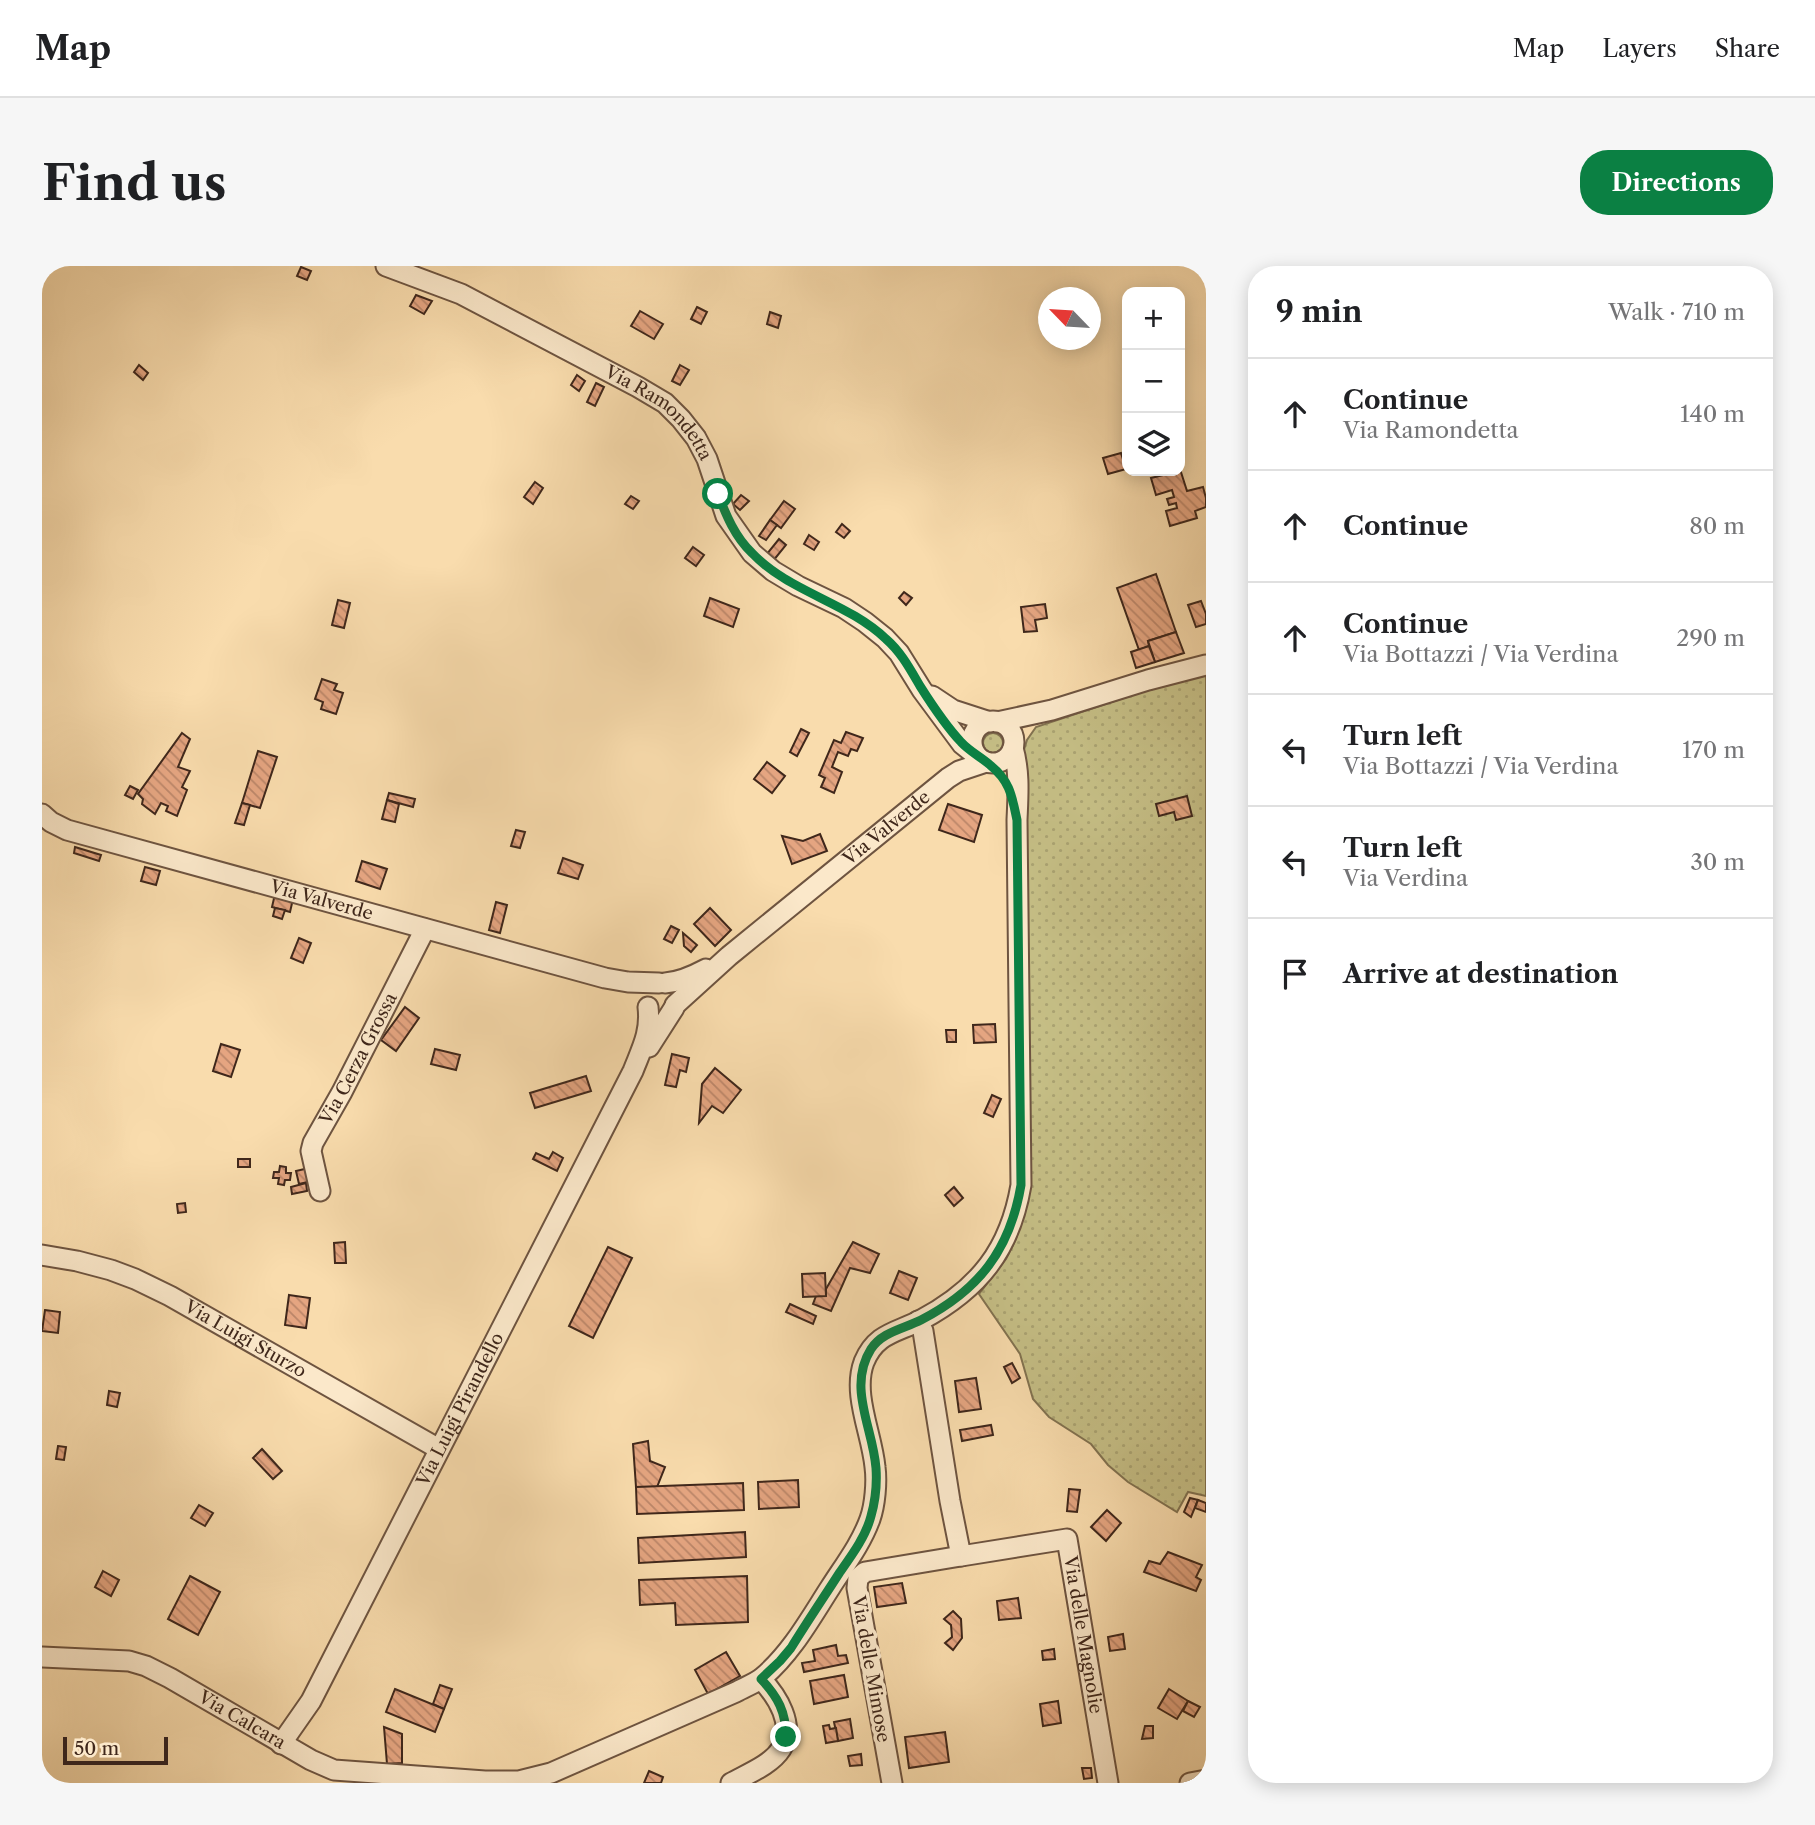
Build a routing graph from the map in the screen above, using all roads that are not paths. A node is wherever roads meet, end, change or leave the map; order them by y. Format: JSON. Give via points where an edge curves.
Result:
{"nodes":[{"id":1,"x":386,"y":266,"type":"edge"},
{"id":2,"x":1206,"y":665,"type":"edge"},
{"id":3,"x":922,"y":690,"type":"junction"},
{"id":4,"x":1052,"y":710,"type":"junction"},
{"id":5,"x":983,"y":744,"type":"junction"},
{"id":6,"x":1014,"y":747,"type":"junction"},
{"id":7,"x":42,"y":814,"type":"edge"},
{"id":8,"x":1017,"y":820,"type":"junction"},
{"id":9,"x":425,"y":929,"type":"junction"},
{"id":10,"x":729,"y":956,"type":"junction"},
{"id":11,"x":605,"y":978,"type":"junction"},
{"id":12,"x":662,"y":983,"type":"junction"},
{"id":13,"x":647,"y":1004,"type":"junction"},
{"id":14,"x":675,"y":1007,"type":"junction"},
{"id":15,"x":633,"y":1071,"type":"junction"},
{"id":16,"x":320,"y":1191,"type":"dead end"},
{"id":17,"x":42,"y":1255,"type":"edge"},
{"id":18,"x":918,"y":1321,"type":"junction"},
{"id":19,"x":439,"y":1450,"type":"junction"},
{"id":20,"x":961,"y":1556,"type":"junction"},
{"id":21,"x":42,"y":1657,"type":"edge"},
{"id":22,"x":761,"y":1679,"type":"junction"},
{"id":23,"x":281,"y":1744,"type":"junction"},
{"id":24,"x":1206,"y":1780,"type":"edge"},
{"id":25,"x":731,"y":1783,"type":"edge"},
{"id":26,"x":892,"y":1783,"type":"edge"},
{"id":27,"x":1108,"y":1783,"type":"edge"},
{"id":28,"x":1190,"y":1783,"type":"edge"}],
"edges":[{"from":1,"to":3,"type":"street","name":"Via Ramondetta","via":[[461,294],[665,403],[696,438],[726,516],[752,553],[885,638],[900,653]]},
{"from":2,"to":4,"type":"street"},
{"from":3,"to":5,"type":"street","via":[[953,710]]},
{"from":3,"to":5,"type":"street","name":"Via Ramondetta","via":[[962,744]]},
{"from":4,"to":5,"type":"street"},
{"from":4,"to":6,"type":"street","via":[[1033,722]]},
{"from":5,"to":6,"type":"street","via":[[994,764],[1006,759]]},
{"from":5,"to":6,"type":"street","via":[[1004,725]]},
{"from":5,"to":8,"type":"street","via":[[1007,783]]},
{"from":5,"to":10,"type":"street","name":"Via Valverde","via":[[960,771]]},
{"from":6,"to":8,"type":"street"},
{"from":7,"to":9,"type":"street","name":"Via Valverde","via":[[67,830]]},
{"from":8,"to":18,"type":"street","name":"Via Calcara","via":[[1021,1185],[1017,1206],[999,1250],[977,1281]]},
{"from":9,"to":11,"type":"street","name":"Via Valverde"},
{"from":9,"to":16,"type":"street","name":"Via Cerza Grossa","via":[[313,1143],[310,1152]]},
{"from":10,"to":12,"type":"street","via":[[688,978]]},
{"from":10,"to":14,"type":"street"},
{"from":11,"to":12,"type":"street"},
{"from":11,"to":13,"type":"street"},
{"from":12,"to":13,"type":"street","via":[[648,990]]},
{"from":12,"to":14,"type":"street","via":[[674,990]]},
{"from":13,"to":14,"type":"street","via":[[657,1014]]},
{"from":13,"to":15,"type":"street","via":[[649,1030]]},
{"from":14,"to":15,"type":"street"},
{"from":15,"to":19,"type":"street","name":"Via Luigi Pirandello"},
{"from":17,"to":19,"type":"street","name":"Via Luigi Sturzo","via":[[135,1279],[170,1296]]},
{"from":18,"to":20,"type":"street"},
{"from":18,"to":22,"type":"street","name":"Via Calcara","via":[[880,1338],[861,1373],[876,1468],[865,1531],[791,1648]]},
{"from":19,"to":23,"type":"street","name":"Via Luigi Pirandello","via":[[311,1701]]},
{"from":20,"to":26,"type":"street","name":"Via delle Mimose","via":[[865,1572],[858,1578]]},
{"from":20,"to":27,"type":"street","name":"Via delle Magnolie","via":[[1067,1539]]},
{"from":21,"to":23,"type":"street","name":"Via Calcara","via":[[129,1661],[146,1666]]},
{"from":22,"to":23,"type":"street","name":"Via Calcara","via":[[551,1773],[519,1781],[334,1770]]},
{"from":22,"to":25,"type":"street","via":[[784,1713],[786,1737],[768,1762]]},
{"from":24,"to":28,"type":"street"}]}
